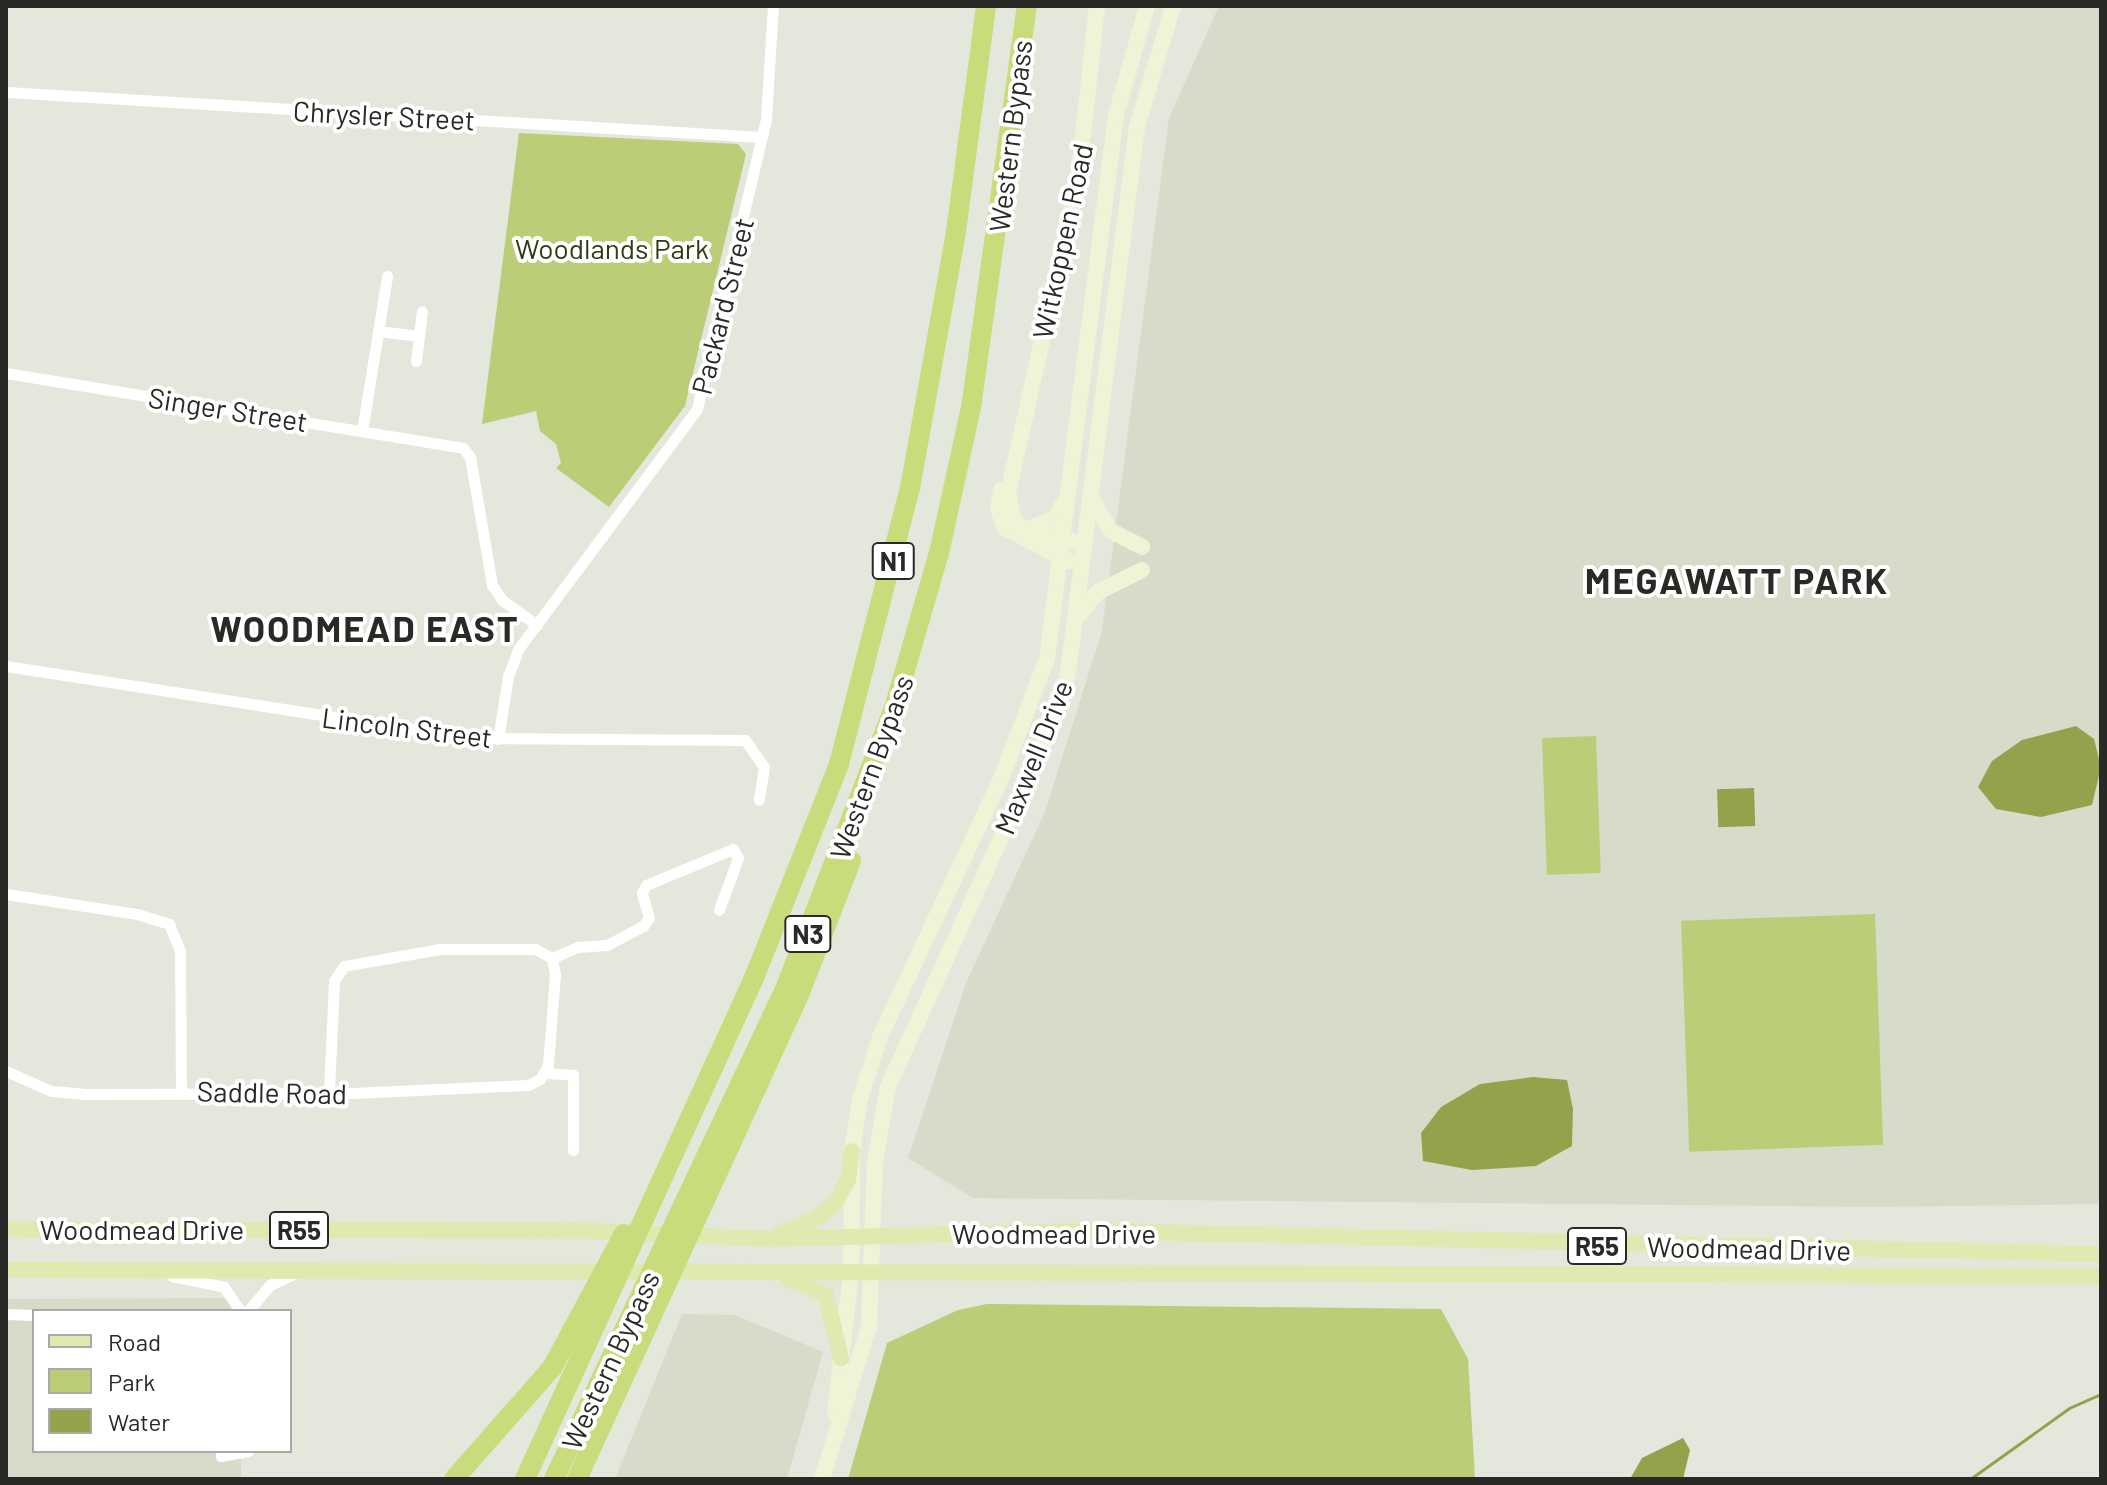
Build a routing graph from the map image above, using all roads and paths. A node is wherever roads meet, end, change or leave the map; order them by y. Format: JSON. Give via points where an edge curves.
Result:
{"nodes":[{"id":1,"x":773,"y":6,"type":"edge"},
{"id":2,"x":986,"y":6,"type":"edge"},
{"id":3,"x":1027,"y":6,"type":"edge"},
{"id":4,"x":1097,"y":6,"type":"edge"},
{"id":5,"x":1147,"y":6,"type":"edge"},
{"id":6,"x":1173,"y":6,"type":"edge"},
{"id":7,"x":6,"y":92,"type":"edge"},
{"id":8,"x":762,"y":137,"type":"junction"},
{"id":9,"x":1101,"y":234,"type":"junction"},
{"id":10,"x":1124,"y":237,"type":"junction"},
{"id":11,"x":387,"y":276,"type":"dead end"},
{"id":12,"x":422,"y":311,"type":"dead end"},
{"id":13,"x":378,"y":331,"type":"junction"},
{"id":14,"x":419,"y":336,"type":"junction"},
{"id":15,"x":416,"y":361,"type":"dead end"},
{"id":16,"x":6,"y":373,"type":"edge"},
{"id":17,"x":362,"y":431,"type":"junction"},
{"id":18,"x":1011,"y":473,"type":"junction"},
{"id":19,"x":1070,"y":490,"type":"junction"},
{"id":20,"x":1091,"y":495,"type":"junction"},
{"id":21,"x":1024,"y":530,"type":"junction"},
{"id":22,"x":1064,"y":540,"type":"junction"},
{"id":23,"x":1086,"y":543,"type":"junction"},
{"id":24,"x":1142,"y":547,"type":"dead end"},
{"id":25,"x":1061,"y":559,"type":"junction"},
{"id":26,"x":1082,"y":564,"type":"junction"},
{"id":27,"x":1142,"y":570,"type":"dead end"},
{"id":28,"x":1076,"y":618,"type":"junction"},
{"id":29,"x":537,"y":625,"type":"junction"},
{"id":30,"x":6,"y":666,"type":"edge"},
{"id":31,"x":895,"y":705,"type":"joint"},
{"id":32,"x":498,"y":739,"type":"junction"},
{"id":33,"x":759,"y":800,"type":"dead end"},
{"id":34,"x":6,"y":894,"type":"edge"},
{"id":35,"x":719,"y":910,"type":"dead end"},
{"id":36,"x":552,"y":958,"type":"junction"},
{"id":37,"x":6,"y":1071,"type":"edge"},
{"id":38,"x":543,"y":1076,"type":"junction"},
{"id":39,"x":181,"y":1090,"type":"junction"},
{"id":40,"x":329,"y":1092,"type":"junction"},
{"id":41,"x":573,"y":1150,"type":"dead end"},
{"id":42,"x":852,"y":1151,"type":"junction"},
{"id":43,"x":6,"y":1229,"type":"edge"},
{"id":44,"x":850,"y":1235,"type":"junction"},
{"id":45,"x":875,"y":1235,"type":"junction"},
{"id":46,"x":767,"y":1239,"type":"junction"},
{"id":47,"x":2101,"y":1254,"type":"edge"},
{"id":48,"x":6,"y":1270,"type":"edge"},
{"id":49,"x":137,"y":1271,"type":"junction"},
{"id":50,"x":306,"y":1271,"type":"junction"},
{"id":51,"x":851,"y":1273,"type":"junction"},
{"id":52,"x":874,"y":1273,"type":"junction"},
{"id":53,"x":763,"y":1274,"type":"junction"},
{"id":54,"x":2101,"y":1276,"type":"edge"},
{"id":55,"x":239,"y":1309,"type":"edge"},
{"id":56,"x":250,"y":1309,"type":"edge"},
{"id":57,"x":6,"y":1314,"type":"edge"},
{"id":58,"x":594,"y":1314,"type":"junction"},
{"id":59,"x":32,"y":1315,"type":"edge"},
{"id":60,"x":639,"y":1316,"type":"junction"},
{"id":61,"x":841,"y":1358,"type":"junction"},
{"id":62,"x":833,"y":1439,"type":"junction"},
{"id":63,"x":454,"y":1479,"type":"edge"},
{"id":64,"x":525,"y":1479,"type":"edge"},
{"id":65,"x":554,"y":1479,"type":"edge"},
{"id":66,"x":577,"y":1479,"type":"edge"},
{"id":67,"x":822,"y":1479,"type":"edge"}],
"edges":[{"from":1,"to":8,"type":"street","name":"Packard Street"},
{"from":2,"to":58,"type":"highway","name":"Western Bypass","number":"N1","via":[[955,239],[910,488],[839,764],[792,887]]},
{"from":3,"to":31,"type":"highway","name":"Western Bypass","number":"N1","via":[[971,408],[939,553]]},
{"from":4,"to":18,"type":"main road","name":"Witkoppen Road","via":[[1078,181]]},
{"from":5,"to":9,"type":"main road","name":"Maxwell Drive","via":[[1121,87]]},
{"from":6,"to":10,"type":"main road","name":"Maxwell Drive","via":[[1137,127]]},
{"from":7,"to":8,"type":"street","name":"Chrysler Street"},
{"from":8,"to":29,"type":"street","name":"Packard Street","via":[[697,409]]},
{"from":9,"to":10,"type":"main road"},
{"from":9,"to":19,"type":"main road","name":"Maxwell Drive"},
{"from":10,"to":20,"type":"main road","name":"Maxwell Drive"},
{"from":11,"to":13,"type":"street"},
{"from":12,"to":14,"type":"street"},
{"from":13,"to":14,"type":"street"},
{"from":13,"to":17,"type":"street"},
{"from":14,"to":15,"type":"street"},
{"from":16,"to":17,"type":"street","name":"Singer Street"},
{"from":17,"to":29,"type":"street","name":"Singer Street","via":[[463,448],[470,457],[492,585],[502,600]]},
{"from":18,"to":21,"type":"main road","name":"Witkoppen Road","via":[[1008,502],[1014,521]]},
{"from":18,"to":25,"type":"main road","name":"Witkoppen Road","via":[[998,498],[1002,522],[1021,540]]},
{"from":19,"to":21,"type":"main road","via":[[1056,517]]},
{"from":19,"to":22,"type":"main road","name":"Maxwell Drive"},
{"from":20,"to":23,"type":"main road","name":"Maxwell Drive"},
{"from":20,"to":24,"type":"main road","via":[[1111,531]]},
{"from":21,"to":22,"type":"main road"},
{"from":22,"to":23,"type":"main road"},
{"from":22,"to":25,"type":"main road","name":"Maxwell Drive"},
{"from":23,"to":26,"type":"main road","name":"Maxwell Drive"},
{"from":25,"to":26,"type":"main road","name":"Witkoppen Road"},
{"from":25,"to":42,"type":"main road","name":"Maxwell Drive","via":[[1038,689],[880,1037],[860,1099]]},
{"from":26,"to":28,"type":"main road","name":"Maxwell Drive"},
{"from":27,"to":28,"type":"main road","via":[[1098,592]]},
{"from":28,"to":45,"type":"main road","name":"Maxwell Drive","via":[[1053,724],[908,1032],[888,1087],[875,1162]]},
{"from":29,"to":32,"type":"street","name":"Packard Street","via":[[513,658]]},
{"from":30,"to":32,"type":"street","name":"Lincoln Street","via":[[385,728]]},
{"from":31,"to":60,"type":"highway","name":"Western Bypass","number":"N3","via":[[785,989]]},
{"from":32,"to":33,"type":"street","name":"Lincoln Street","via":[[745,740],[764,767]]},
{"from":34,"to":39,"type":"street","via":[[169,924],[180,951]]},
{"from":35,"to":36,"type":"street","via":[[738,858],[733,849],[646,885],[642,893],[649,918],[643,926],[607,945]]},
{"from":36,"to":38,"type":"street","via":[[555,975]]},
{"from":36,"to":40,"type":"street","via":[[539,950],[440,949],[344,966],[334,981]]},
{"from":37,"to":39,"type":"street","name":"Saddle Road","via":[[66,1094]]},
{"from":38,"to":40,"type":"street","name":"Saddle Road","via":[[524,1086]]},
{"from":38,"to":41,"type":"street","via":[[573,1075]]},
{"from":39,"to":40,"type":"street","name":"Saddle Road"},
{"from":42,"to":44,"type":"main road","name":"Maxwell Drive"},
{"from":42,"to":46,"type":"main road","via":[[846,1185],[832,1207]]},
{"from":43,"to":46,"type":"main road","name":"Woodmead Drive","number":"R55","via":[[592,1231]]},
{"from":44,"to":45,"type":"main road","name":"Woodmead Drive","number":"R55"},
{"from":44,"to":46,"type":"main road","name":"Woodmead Drive","number":"R55"},
{"from":44,"to":51,"type":"main road","name":"Maxwell Drive"},
{"from":45,"to":47,"type":"main road","name":"Woodmead Drive","number":"R55","via":[[1153,1232]]},
{"from":45,"to":52,"type":"main road","name":"Maxwell Drive"},
{"from":48,"to":49,"type":"main road","name":"Woodmead Drive","number":"R55"},
{"from":49,"to":50,"type":"main road","name":"Woodmead Drive","number":"R55"},
{"from":49,"to":55,"type":"street","via":[[213,1282],[232,1294]]},
{"from":50,"to":53,"type":"main road","name":"Woodmead Drive","number":"R55"},
{"from":50,"to":56,"type":"street","via":[[270,1285]]},
{"from":51,"to":52,"type":"main road","name":"Woodmead Drive","number":"R55"},
{"from":51,"to":53,"type":"main road","name":"Woodmead Drive","number":"R55"},
{"from":51,"to":61,"type":"main road","name":"Maxwell Drive"},
{"from":52,"to":54,"type":"main road","name":"Woodmead Drive","number":"R55"},
{"from":52,"to":62,"type":"main road","name":"Maxwell Drive","via":[[869,1326]]},
{"from":53,"to":61,"type":"main road","via":[[808,1284],[826,1295]]},
{"from":57,"to":59,"type":"street"},
{"from":58,"to":63,"type":"highway","via":[[524,1405]]},
{"from":58,"to":64,"type":"highway","name":"Western Bypass"},
{"from":60,"to":65,"type":"highway","name":"Western Bypass","number":"N3"},
{"from":60,"to":66,"type":"highway"},
{"from":61,"to":62,"type":"main road","name":"Maxwell Drive"},
{"from":62,"to":67,"type":"main road","name":"Maxwell Drive"}]}
